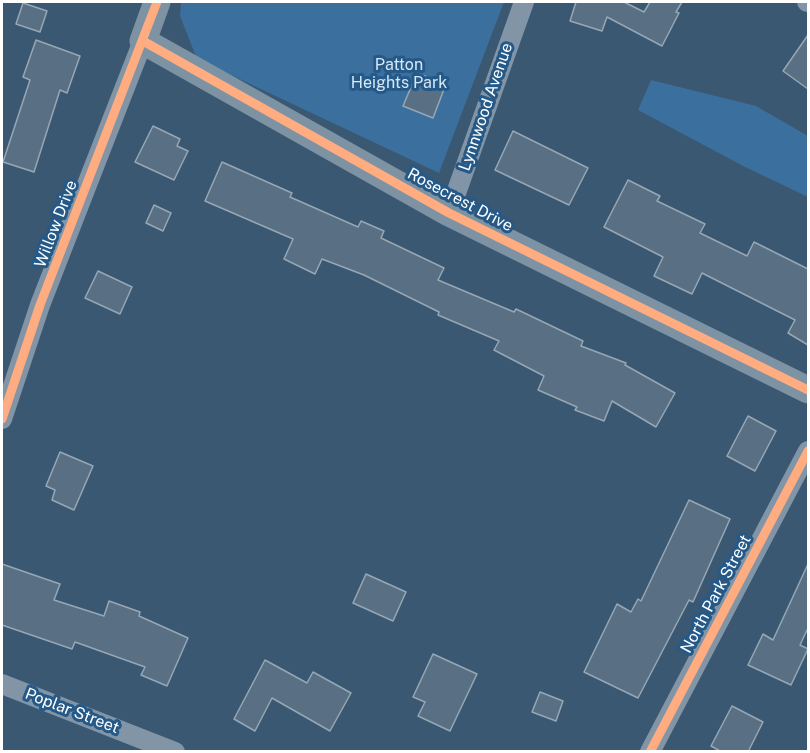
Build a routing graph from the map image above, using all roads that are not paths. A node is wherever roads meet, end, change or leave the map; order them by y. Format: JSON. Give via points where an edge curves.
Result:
{"nodes":[{"id":1,"x":157,"y":2,"type":"edge"},
{"id":2,"x":524,"y":2,"type":"edge"},
{"id":3,"x":142,"y":42,"type":"junction"},
{"id":4,"x":449,"y":213,"type":"junction"},
{"id":5,"x":808,"y":390,"type":"edge"},
{"id":6,"x":2,"y":419,"type":"edge"},
{"id":7,"x":808,"y":451,"type":"edge"},
{"id":8,"x":2,"y":684,"type":"edge"},
{"id":9,"x":175,"y":752,"type":"edge"},
{"id":10,"x":650,"y":752,"type":"edge"}],
"edges":[{"from":1,"to":3,"type":"street"},
{"from":2,"to":4,"type":"street","name":"Lynnwood Avenue"},
{"from":3,"to":4,"type":"street","name":"Rosecrest Drive"},
{"from":3,"to":6,"type":"street","name":"Willow Drive","via":[[40,305]]},
{"from":4,"to":5,"type":"street","name":"Rosecrest Drive"},
{"from":7,"to":10,"type":"street","name":"North Park Street"},
{"from":8,"to":9,"type":"street","name":"Poplar Street"}]}
